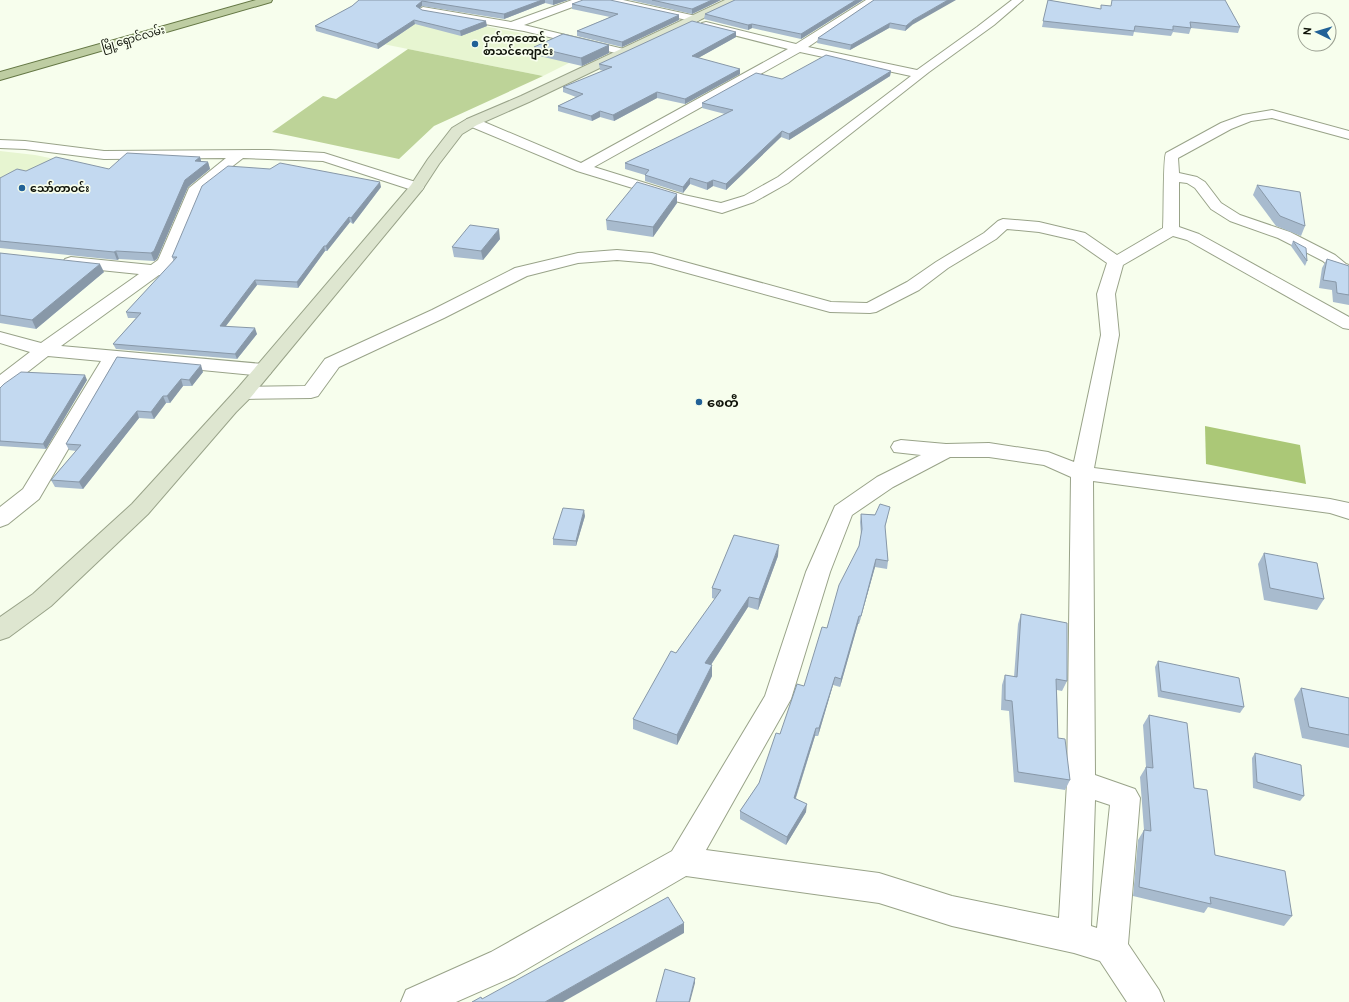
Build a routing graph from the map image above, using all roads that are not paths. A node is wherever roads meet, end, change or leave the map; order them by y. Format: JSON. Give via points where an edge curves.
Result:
{"nodes":[{"id":1,"x":267,"y":0,"type":"edge"},
{"id":2,"x":582,"y":0,"type":"edge"},
{"id":3,"x":609,"y":0,"type":"edge"},
{"id":4,"x":733,"y":0,"type":"edge"},
{"id":5,"x":872,"y":0,"type":"edge"},
{"id":6,"x":1018,"y":0,"type":"edge"},
{"id":7,"x":423,"y":10,"type":"edge"},
{"id":8,"x":694,"y":20,"type":"junction"},
{"id":9,"x":514,"y":24,"type":"junction"},
{"id":10,"x":798,"y":48,"type":"junction"},
{"id":11,"x":624,"y":52,"type":"junction"},
{"id":12,"x":920,"y":74,"type":"junction"},
{"id":13,"x":0,"y":76,"type":"edge"},
{"id":14,"x":472,"y":122,"type":"junction"},
{"id":15,"x":1349,"y":135,"type":"edge"},
{"id":16,"x":0,"y":144,"type":"edge"},
{"id":17,"x":240,"y":154,"type":"junction"},
{"id":18,"x":582,"y":168,"type":"junction"},
{"id":19,"x":1172,"y":176,"type":"junction"},
{"id":20,"x":416,"y":187,"type":"junction"},
{"id":21,"x":1171,"y":230,"type":"junction"},
{"id":22,"x":54,"y":260,"type":"edge"},
{"id":23,"x":1116,"y":262,"type":"junction"},
{"id":24,"x":1349,"y":270,"type":"edge"},
{"id":25,"x":156,"y":271,"type":"junction"},
{"id":26,"x":1349,"y":324,"type":"edge"},
{"id":27,"x":0,"y":337,"type":"edge"},
{"id":28,"x":44,"y":350,"type":"junction"},
{"id":29,"x":113,"y":357,"type":"junction"},
{"id":30,"x":263,"y":370,"type":"junction"},
{"id":31,"x":0,"y":384,"type":"edge"},
{"id":32,"x":244,"y":393,"type":"junction"},
{"id":33,"x":901,"y":447,"type":"dead end"},
{"id":34,"x":946,"y":451,"type":"junction"},
{"id":35,"x":1082,"y":473,"type":"junction"},
{"id":36,"x":1349,"y":511,"type":"edge"},
{"id":37,"x":0,"y":519,"type":"edge"},
{"id":38,"x":0,"y":630,"type":"edge"},
{"id":39,"x":1081,"y":783,"type":"junction"},
{"id":40,"x":683,"y":861,"type":"junction"},
{"id":41,"x":1074,"y":937,"type":"junction"},
{"id":42,"x":1111,"y":948,"type":"junction"},
{"id":43,"x":418,"y":1002,"type":"edge"},
{"id":44,"x":1147,"y":1002,"type":"edge"}],
"edges":[{"from":1,"to":13,"type":"main road","name":"မြို့ရှောင်လမ်း"},
{"from":2,"to":9,"type":"street"},
{"from":3,"to":8,"type":"street"},
{"from":4,"to":8,"type":"main road"},
{"from":5,"to":10,"type":"street"},
{"from":6,"to":12,"type":"street","via":[[995,20]]},
{"from":7,"to":9,"type":"street"},
{"from":8,"to":10,"type":"street"},
{"from":8,"to":11,"type":"main road"},
{"from":9,"to":11,"type":"street"},
{"from":10,"to":12,"type":"street"},
{"from":10,"to":18,"type":"street"},
{"from":11,"to":14,"type":"main road"},
{"from":12,"to":18,"type":"street","via":[[783,180],[749,199],[722,208]]},
{"from":14,"to":18,"type":"street"},
{"from":14,"to":20,"type":"main road","via":[[457,131]]},
{"from":15,"to":19,"type":"street","via":[[1272,114],[1248,118],[1226,126],[1171,156]]},
{"from":16,"to":17,"type":"street","via":[[104,155]]},
{"from":17,"to":20,"type":"street","via":[[324,157]]},
{"from":17,"to":25,"type":"street","via":[[196,188],[165,263]]},
{"from":19,"to":21,"type":"street"},
{"from":19,"to":24,"type":"street","via":[[1192,180],[1200,185],[1216,206],[1234,218],[1284,235],[1329,258],[1340,268]]},
{"from":20,"to":30,"type":"main road"},
{"from":21,"to":23,"type":"street"},
{"from":21,"to":26,"type":"street","via":[[1193,237]]},
{"from":22,"to":25,"type":"street"},
{"from":23,"to":32,"type":"street","via":[[1079,236],[1039,227],[1003,224],[990,236],[913,286],[870,308],[830,307],[652,258],[617,255],[578,258],[521,272],[332,363],[312,392]]},
{"from":23,"to":35,"type":"street","via":[[1106,294],[1110,335]]},
{"from":25,"to":28,"type":"street"},
{"from":27,"to":28,"type":"street"},
{"from":28,"to":29,"type":"street"},
{"from":28,"to":31,"type":"street"},
{"from":29,"to":30,"type":"street"},
{"from":29,"to":37,"type":"street","via":[[31,494]]},
{"from":30,"to":32,"type":"main road"},
{"from":32,"to":38,"type":"main road","via":[[140,509],[42,600]]},
{"from":33,"to":34,"type":"street"},
{"from":34,"to":35,"type":"street","via":[[989,450],[1048,459]]},
{"from":34,"to":40,"type":"street","via":[[885,482],[844,511],[818,572],[778,699]]},
{"from":35,"to":36,"type":"street","via":[[1330,506]]},
{"from":35,"to":39,"type":"street"},
{"from":39,"to":41,"type":"street"},
{"from":39,"to":42,"type":"street","via":[[1125,798]]},
{"from":40,"to":41,"type":"street","via":[[879,888],[952,911]]},
{"from":40,"to":43,"type":"street","via":[[503,964]]},
{"from":41,"to":42,"type":"street"},
{"from":42,"to":44,"type":"street"}]}
